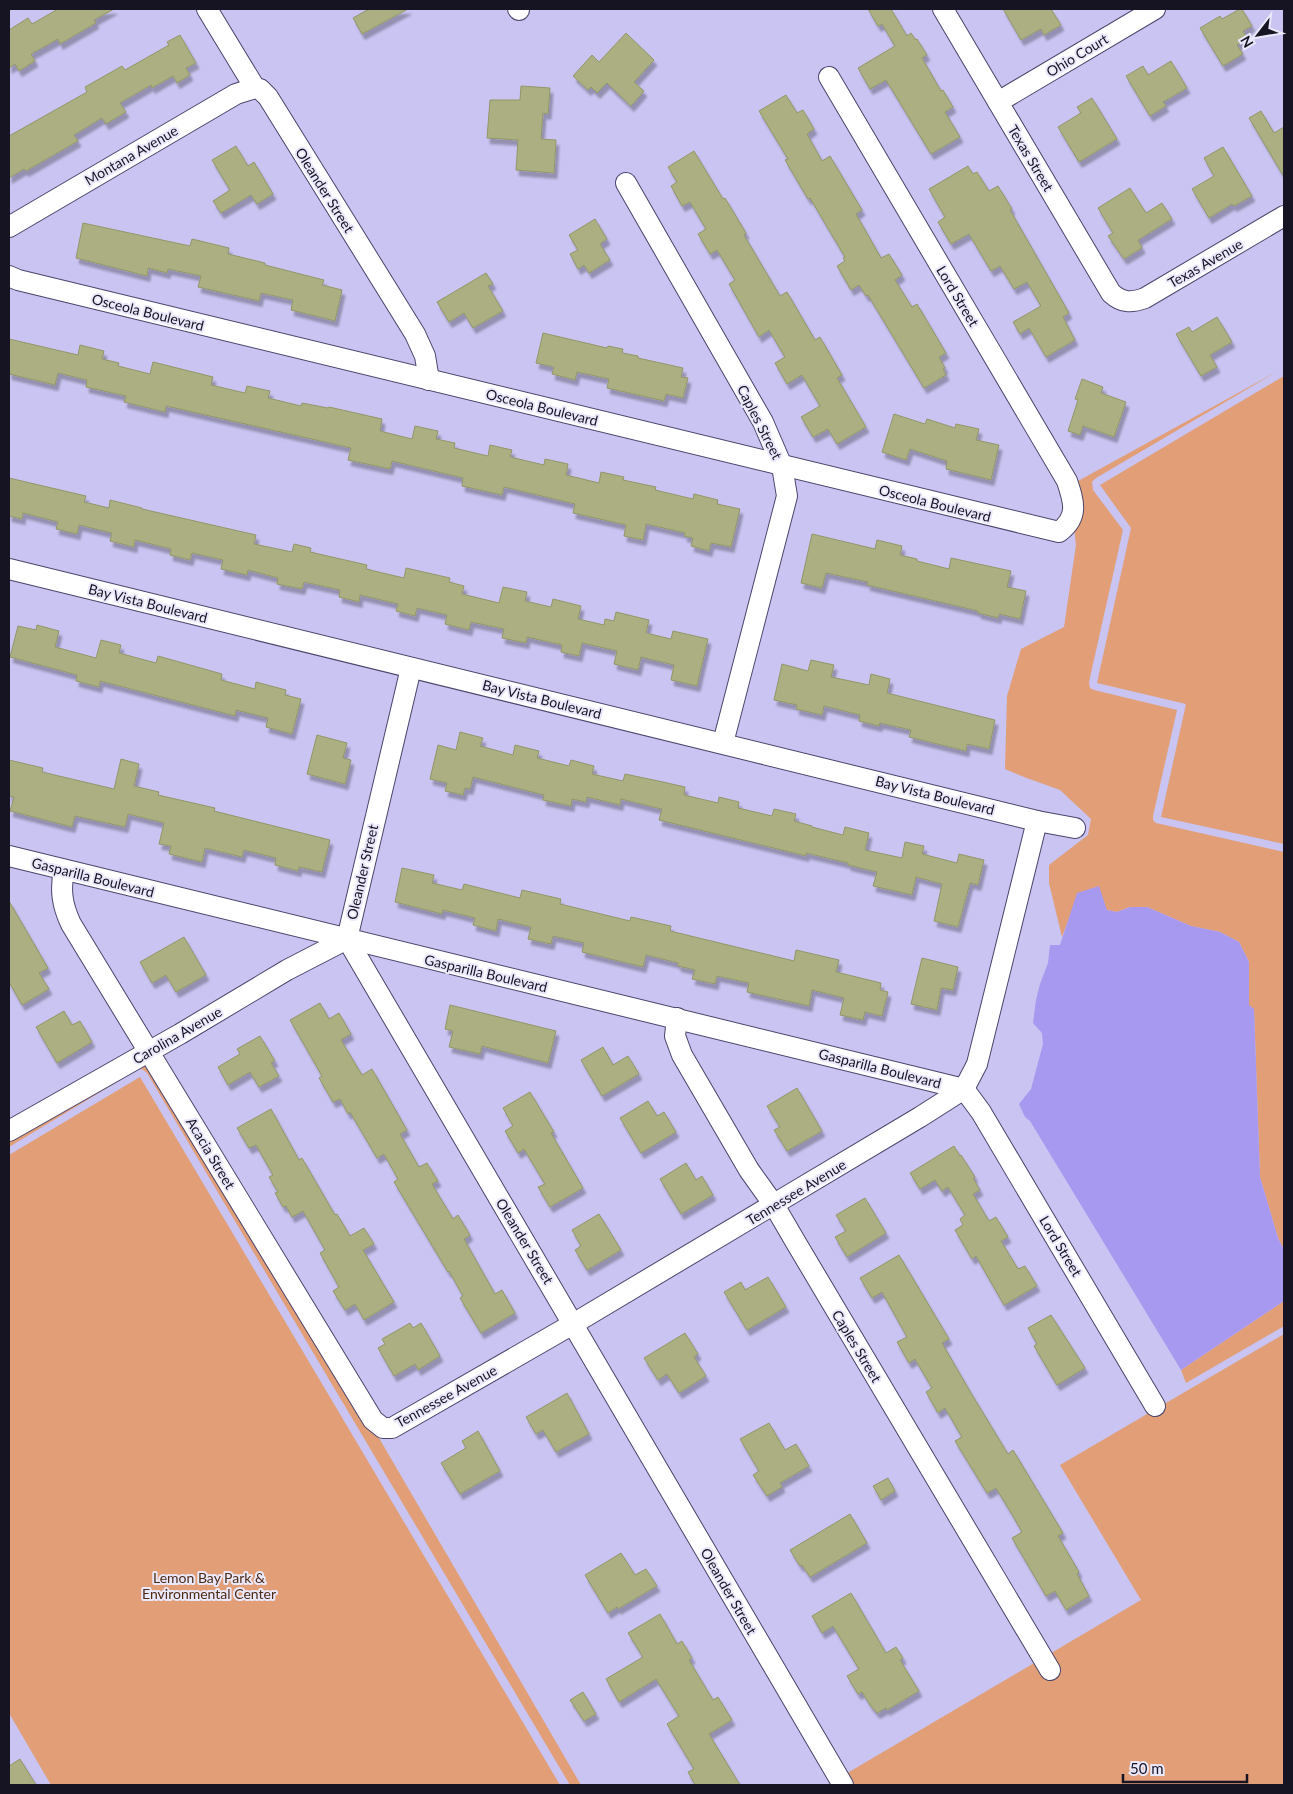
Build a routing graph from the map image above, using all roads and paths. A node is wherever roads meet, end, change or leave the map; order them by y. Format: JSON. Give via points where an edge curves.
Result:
{"nodes":[{"id":1,"x":207,"y":9,"type":"edge"},
{"id":2,"x":943,"y":9,"type":"edge"},
{"id":3,"x":1155,"y":9,"type":"edge"},
{"id":4,"x":829,"y":77,"type":"dead end"},
{"id":5,"x":254,"y":88,"type":"junction"},
{"id":6,"x":998,"y":102,"type":"junction"},
{"id":7,"x":626,"y":184,"type":"dead end"},
{"id":8,"x":1284,"y":216,"type":"edge"},
{"id":9,"x":9,"y":227,"type":"edge"},
{"id":10,"x":9,"y":276,"type":"edge"},
{"id":11,"x":1124,"y":302,"type":"joint"},
{"id":12,"x":429,"y":380,"type":"junction"},
{"id":13,"x":782,"y":466,"type":"junction"},
{"id":14,"x":1071,"y":520,"type":"joint"},
{"id":15,"x":9,"y":569,"type":"edge"},
{"id":16,"x":411,"y":668,"type":"junction"},
{"id":17,"x":723,"y":743,"type":"junction"},
{"id":18,"x":1037,"y":821,"type":"junction"},
{"id":19,"x":1075,"y":828,"type":"dead end"},
{"id":20,"x":9,"y":856,"type":"edge"},
{"id":21,"x":64,"y":870,"type":"junction"},
{"id":22,"x":347,"y":939,"type":"junction"},
{"id":23,"x":676,"y":1018,"type":"junction"},
{"id":24,"x":149,"y":1051,"type":"junction"},
{"id":25,"x":964,"y":1089,"type":"junction"},
{"id":26,"x":9,"y":1132,"type":"edge"},
{"id":27,"x":774,"y":1205,"type":"junction"},
{"id":28,"x":573,"y":1324,"type":"junction"},
{"id":29,"x":1155,"y":1406,"type":"dead end"},
{"id":30,"x":383,"y":1428,"type":"joint"},
{"id":31,"x":1050,"y":1670,"type":"dead end"},
{"id":32,"x":843,"y":1785,"type":"edge"}],
"edges":[{"from":1,"to":5,"type":"street","name":"Oleander Street"},
{"from":2,"to":6,"type":"street","name":"Texas Street"},
{"from":3,"to":6,"type":"street","name":"Ohio Court"},
{"from":4,"to":14,"type":"street","name":"Lord Street","via":[[1061,469],[1072,498]]},
{"from":5,"to":9,"type":"street","name":"Montana Avenue","via":[[236,94]]},
{"from":5,"to":12,"type":"street","name":"Oleander Street","via":[[268,97],[414,334],[425,356]]},
{"from":6,"to":11,"type":"street","name":"Texas Street","via":[[1111,293]]},
{"from":7,"to":13,"type":"street","name":"Caples Street","via":[[763,422]]},
{"from":8,"to":11,"type":"street","name":"Texas Avenue","via":[[1146,298]]},
{"from":10,"to":12,"type":"street","name":"Osceola Boulevard"},
{"from":12,"to":13,"type":"street","name":"Osceola Boulevard"},
{"from":13,"to":14,"type":"street","name":"Osceola Boulevard","via":[[1050,531],[1059,532]]},
{"from":13,"to":17,"type":"street","name":"Caples Street","via":[[786,496]]},
{"from":15,"to":16,"type":"street","name":"Bay Vista Boulevard"},
{"from":16,"to":17,"type":"street","name":"Bay Vista Boulevard"},
{"from":16,"to":22,"type":"street","name":"Oleander Street"},
{"from":17,"to":18,"type":"street","name":"Bay Vista Boulevard"},
{"from":18,"to":19,"type":"street","name":"Bay Vista Boulevard"},
{"from":18,"to":25,"type":"street","via":[[977,1064]]},
{"from":20,"to":21,"type":"street","name":"Gasparilla Boulevard"},
{"from":21,"to":22,"type":"street","name":"Gasparilla Boulevard"},
{"from":21,"to":24,"type":"street","name":"Acacia Street","via":[[62,896],[71,924]]},
{"from":22,"to":23,"type":"street","name":"Gasparilla Boulevard"},
{"from":22,"to":24,"type":"street","name":"Carolina Avenue","via":[[287,970]]},
{"from":22,"to":28,"type":"street","name":"Oleander Street"},
{"from":23,"to":25,"type":"street","name":"Gasparilla Boulevard"},
{"from":23,"to":27,"type":"street","name":"Caples Street","via":[[675,1036],[682,1054],[749,1170]]},
{"from":24,"to":26,"type":"street","name":"Carolina Avenue"},
{"from":24,"to":30,"type":"street","name":"Acacia Street","via":[[373,1420]]},
{"from":25,"to":27,"type":"street","name":"Tennessee Avenue"},
{"from":25,"to":29,"type":"street","name":"Lord Street","via":[[981,1112]]},
{"from":27,"to":28,"type":"street","name":"Tennessee Avenue"},
{"from":27,"to":31,"type":"street","name":"Caples Street"},
{"from":28,"to":30,"type":"street","name":"Tennessee Avenue","via":[[392,1428]]},
{"from":28,"to":32,"type":"street","name":"Oleander Street"}]}
